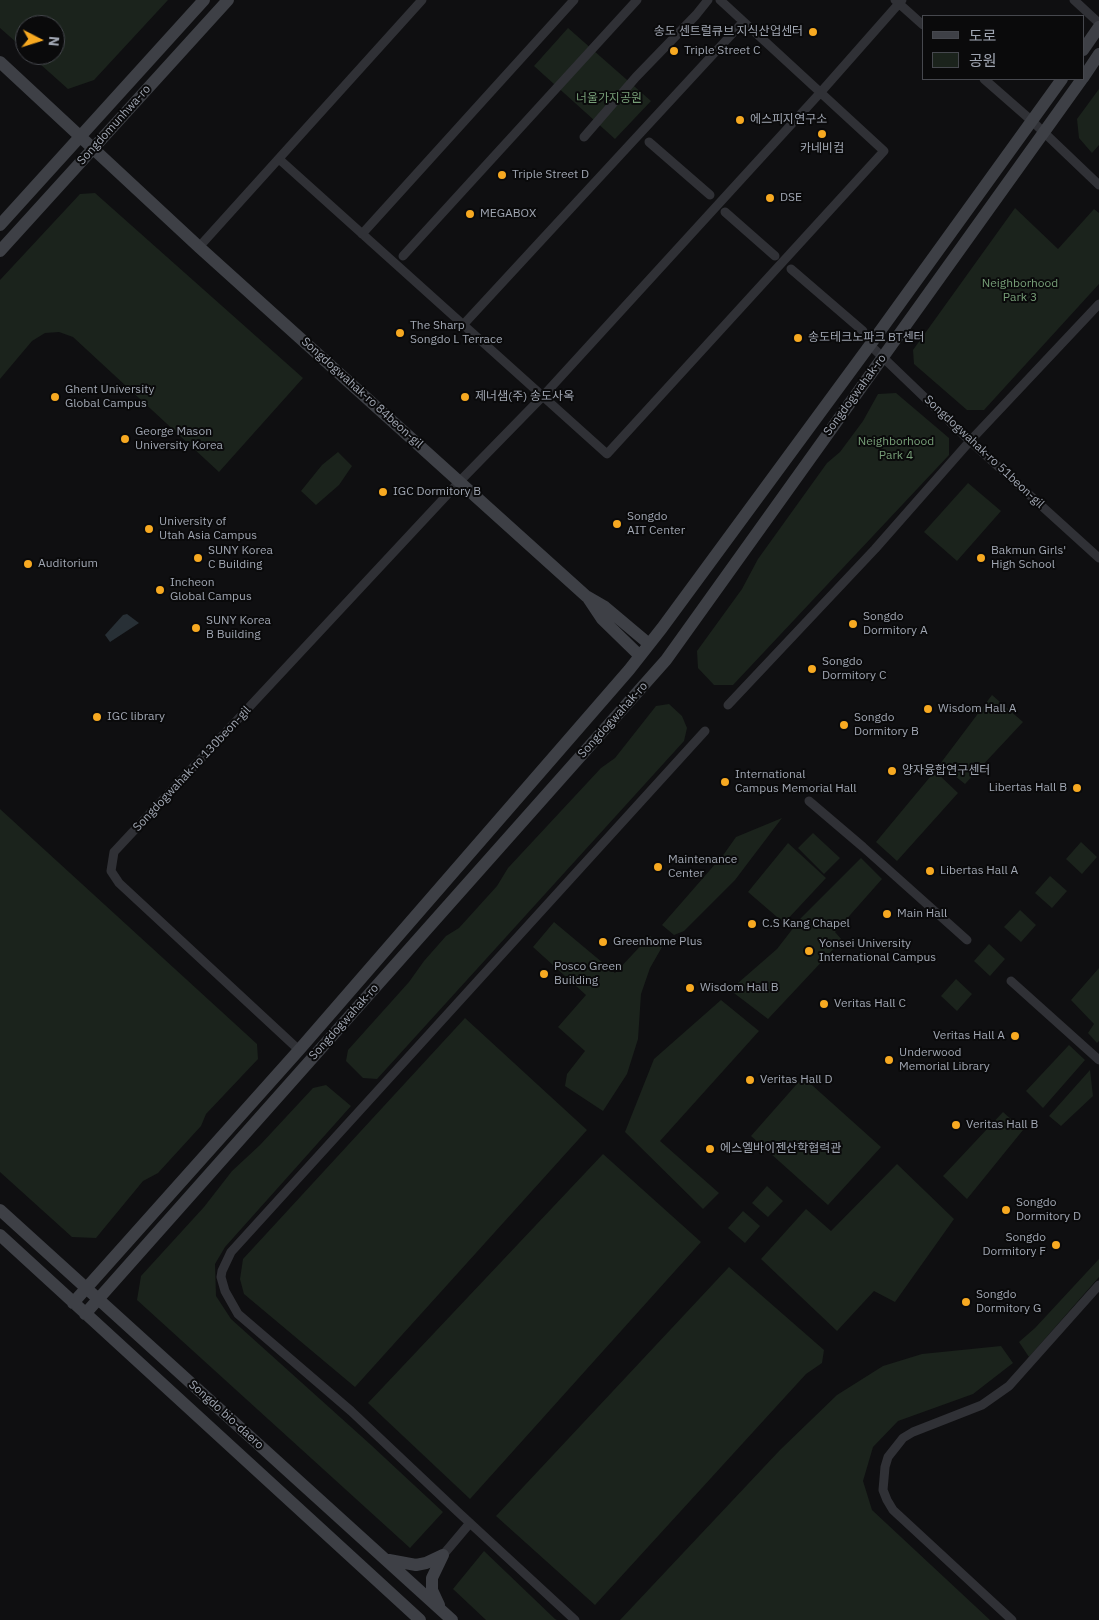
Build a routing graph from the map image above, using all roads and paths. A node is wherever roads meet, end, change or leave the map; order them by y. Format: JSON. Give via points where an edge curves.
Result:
{"nodes":[{"id":1,"x":204,"y":0,"type":"edge"},
{"id":2,"x":228,"y":0,"type":"edge"},
{"id":3,"x":422,"y":0,"type":"edge"},
{"id":4,"x":574,"y":0,"type":"edge"},
{"id":5,"x":637,"y":0,"type":"edge"},
{"id":6,"x":708,"y":0,"type":"edge"},
{"id":7,"x":720,"y":0,"type":"edge"},
{"id":8,"x":1074,"y":0,"type":"edge"},
{"id":9,"x":898,"y":1,"type":"edge"},
{"id":10,"x":743,"y":22,"type":"junction"},
{"id":11,"x":1099,"y":23,"type":"edge"},
{"id":12,"x":922,"y":24,"type":"edge"},
{"id":13,"x":1099,"y":27,"type":"edge"},
{"id":14,"x":1084,"y":49,"type":"edge"},
{"id":15,"x":1099,"y":54,"type":"edge"},
{"id":16,"x":0,"y":62,"type":"edge"},
{"id":17,"x":1084,"y":75,"type":"edge"},
{"id":18,"x":985,"y":80,"type":"edge"},
{"id":19,"x":1061,"y":80,"type":"edge"},
{"id":20,"x":1081,"y":80,"type":"edge"},
{"id":21,"x":820,"y":93,"type":"junction"},
{"id":22,"x":1032,"y":121,"type":"junction"},
{"id":23,"x":1044,"y":133,"type":"junction"},
{"id":24,"x":81,"y":136,"type":"junction"},
{"id":25,"x":584,"y":137,"type":"dead end"},
{"id":26,"x":650,"y":142,"type":"dead end"},
{"id":27,"x":93,"y":148,"type":"junction"},
{"id":28,"x":279,"y":159,"type":"junction"},
{"id":29,"x":1099,"y":185,"type":"edge"},
{"id":30,"x":710,"y":195,"type":"dead end"},
{"id":31,"x":725,"y":212,"type":"dead end"},
{"id":32,"x":0,"y":225,"type":"edge"},
{"id":33,"x":362,"y":234,"type":"junction"},
{"id":34,"x":200,"y":247,"type":"junction"},
{"id":35,"x":0,"y":251,"type":"edge"},
{"id":36,"x":403,"y":256,"type":"dead end"},
{"id":37,"x":775,"y":256,"type":"dead end"},
{"id":38,"x":791,"y":269,"type":"dead end"},
{"id":39,"x":1099,"y":304,"type":"edge"},
{"id":40,"x":463,"y":325,"type":"junction"},
{"id":41,"x":863,"y":331,"type":"dead end"},
{"id":42,"x":870,"y":345,"type":"junction"},
{"id":43,"x":882,"y":357,"type":"junction"},
{"id":44,"x":543,"y":396,"type":"junction"},
{"id":45,"x":970,"y":441,"type":"junction"},
{"id":46,"x":460,"y":481,"type":"junction"},
{"id":47,"x":1099,"y":558,"type":"edge"},
{"id":48,"x":586,"y":596,"type":"junction"},
{"id":49,"x":649,"y":644,"type":"junction"},
{"id":50,"x":640,"y":656,"type":"junction"},
{"id":51,"x":728,"y":705,"type":"dead end"},
{"id":52,"x":705,"y":731,"type":"dead end"},
{"id":53,"x":809,"y":801,"type":"dead end"},
{"id":54,"x":967,"y":940,"type":"dead end"},
{"id":55,"x":1011,"y":980,"type":"dead end"},
{"id":56,"x":299,"y":1050,"type":"junction"},
{"id":57,"x":1099,"y":1060,"type":"edge"},
{"id":58,"x":0,"y":1210,"type":"edge"},
{"id":59,"x":0,"y":1236,"type":"edge"},
{"id":60,"x":1099,"y":1285,"type":"edge"},
{"id":61,"x":86,"y":1288,"type":"junction"},
{"id":62,"x":98,"y":1300,"type":"junction"},
{"id":63,"x":73,"y":1303,"type":"junction"},
{"id":64,"x":85,"y":1314,"type":"junction"},
{"id":65,"x":470,"y":1523,"type":"junction"},
{"id":66,"x":443,"y":1555,"type":"junction"},
{"id":67,"x":385,"y":1559,"type":"junction"},
{"id":68,"x":448,"y":1617,"type":"edge"},
{"id":69,"x":420,"y":1620,"type":"edge"},
{"id":70,"x":575,"y":1620,"type":"edge"},
{"id":71,"x":1012,"y":1620,"type":"edge"}],
"edges":[{"from":1,"to":24,"type":"main road","name":"Songdomunhwa-ro"},
{"from":2,"to":27,"type":"main road","name":"Songdomunhwa-ro"},
{"from":3,"to":28,"type":"street"},
{"from":4,"to":33,"type":"street"},
{"from":5,"to":36,"type":"street"},
{"from":6,"to":25,"type":"street"},
{"from":7,"to":10,"type":"street"},
{"from":8,"to":11,"type":"street"},
{"from":9,"to":12,"type":"street"},
{"from":9,"to":21,"type":"street","name":"Songdogwahak-ro 130beon-gil"},
{"from":10,"to":21,"type":"street"},
{"from":10,"to":40,"type":"street"},
{"from":13,"to":14,"type":"main road"},
{"from":15,"to":17,"type":"main road","name":"Songdogwahak-ro"},
{"from":16,"to":24,"type":"main road","name":"Songdogwahak-ro 84beon-gil"},
{"from":18,"to":22,"type":"street"},
{"from":19,"to":22,"type":"main road","name":"Songdogwahak-ro"},
{"from":20,"to":23,"type":"main road","name":"Songdogwahak-ro"},
{"from":21,"to":44,"type":"street","name":"Songdogwahak-ro 130beon-gil"},
{"from":21,"to":44,"type":"street","via":[[884,151],[607,454]]},
{"from":22,"to":23,"type":"street"},
{"from":22,"to":42,"type":"main road","name":"Songdogwahak-ro"},
{"from":23,"to":29,"type":"street"},
{"from":23,"to":43,"type":"main road","name":"Songdogwahak-ro"},
{"from":24,"to":27,"type":"main road","name":"Songdogwahak-ro 84beon-gil"},
{"from":24,"to":32,"type":"main road","name":"Songdomunhwa-ro"},
{"from":26,"to":30,"type":"street"},
{"from":27,"to":34,"type":"main road","name":"Songdogwahak-ro 84beon-gil"},
{"from":27,"to":35,"type":"main road","name":"Songdomunhwa-ro"},
{"from":28,"to":33,"type":"street"},
{"from":28,"to":34,"type":"street"},
{"from":31,"to":37,"type":"street"},
{"from":33,"to":40,"type":"street"},
{"from":34,"to":46,"type":"main road","name":"Songdogwahak-ro 84beon-gil"},
{"from":38,"to":41,"type":"street"},
{"from":39,"to":45,"type":"street"},
{"from":40,"to":44,"type":"street"},
{"from":42,"to":43,"type":"street","name":"Songdogwahak-ro 51beon-gil"},
{"from":42,"to":49,"type":"main road","name":"Songdogwahak-ro"},
{"from":43,"to":45,"type":"street","name":"Songdogwahak-ro 51beon-gil"},
{"from":43,"to":62,"type":"main road","name":"Songdogwahak-ro","via":[[666,660]]},
{"from":44,"to":46,"type":"street","name":"Songdogwahak-ro 130beon-gil"},
{"from":45,"to":47,"type":"street","name":"Songdogwahak-ro 51beon-gil"},
{"from":45,"to":51,"type":"street","via":[[875,549]]},
{"from":46,"to":48,"type":"main road","name":"Songdogwahak-ro 84beon-gil"},
{"from":46,"to":56,"type":"street","name":"Songdogwahak-ro 130beon-gil","via":[[114,852],[111,870],[119,883]]},
{"from":48,"to":49,"type":"main road","name":"Songdogwahak-ro 84beon-gil","via":[[605,607]]},
{"from":48,"to":50,"type":"main road","via":[[602,619]]},
{"from":49,"to":50,"type":"main road","name":"Songdogwahak-ro"},
{"from":50,"to":56,"type":"main road","name":"Songdogwahak-ro"},
{"from":52,"to":65,"type":"street","via":[[231,1252],[222,1271],[225,1291],[238,1314],[351,1411]]},
{"from":53,"to":54,"type":"street"},
{"from":55,"to":57,"type":"street"},
{"from":56,"to":61,"type":"main road","name":"Songdogwahak-ro"},
{"from":58,"to":61,"type":"main road","name":"Songdo bio-daero"},
{"from":59,"to":63,"type":"main road","name":"Songdo bio-daero"},
{"from":60,"to":71,"type":"street","via":[[1009,1386],[982,1405],[903,1438],[884,1467],[884,1490],[893,1510]]},
{"from":61,"to":62,"type":"main road","name":"Songdo bio-daero"},
{"from":61,"to":63,"type":"main road","name":"Songdogwahak-ro"},
{"from":62,"to":64,"type":"main road","name":"Songdogwahak-ro"},
{"from":62,"to":67,"type":"main road","name":"Songdo bio-daero"},
{"from":63,"to":64,"type":"main road","name":"Songdo bio-daero"},
{"from":64,"to":69,"type":"main road","name":"Songdo bio-daero"},
{"from":65,"to":66,"type":"street"},
{"from":65,"to":70,"type":"street"},
{"from":66,"to":67,"type":"main road","via":[[416,1565]]},
{"from":66,"to":68,"type":"main road","via":[[432,1578],[432,1590]]},
{"from":67,"to":68,"type":"main road","name":"Songdo bio-daero"}]}
